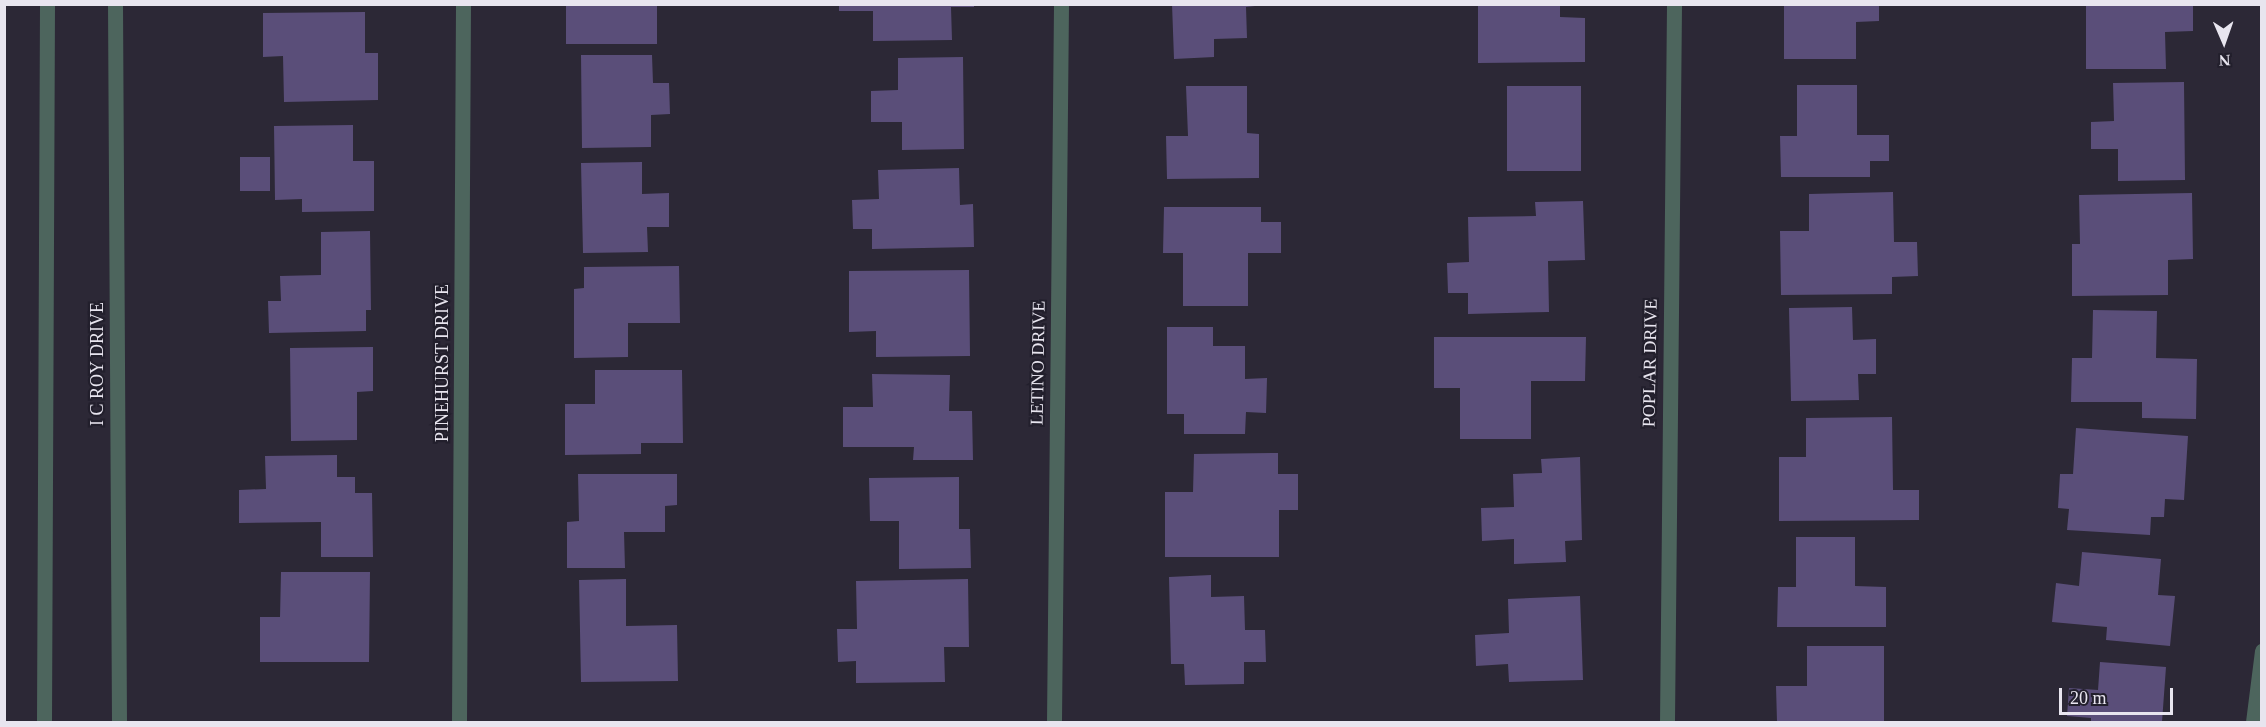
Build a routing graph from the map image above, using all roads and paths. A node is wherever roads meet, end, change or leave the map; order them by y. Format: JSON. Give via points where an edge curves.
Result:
{"nodes":[{"id":1,"x":47,"y":4,"type":"edge"},
{"id":2,"x":115,"y":4,"type":"edge"},
{"id":3,"x":463,"y":4,"type":"edge"},
{"id":4,"x":1061,"y":4,"type":"edge"},
{"id":5,"x":1674,"y":4,"type":"edge"},
{"id":6,"x":2262,"y":651,"type":"edge"},
{"id":7,"x":44,"y":723,"type":"edge"},
{"id":8,"x":119,"y":723,"type":"edge"},
{"id":9,"x":459,"y":723,"type":"edge"},
{"id":10,"x":1054,"y":723,"type":"edge"},
{"id":11,"x":1667,"y":723,"type":"edge"},
{"id":12,"x":2253,"y":723,"type":"edge"}],
"edges":[{"from":1,"to":7,"type":"street"},
{"from":2,"to":8,"type":"street","name":"I C ROY DRIVE"},
{"from":3,"to":9,"type":"street","name":"PINEHURST DRIVE"},
{"from":4,"to":10,"type":"street","name":"LETINO DRIVE"},
{"from":5,"to":11,"type":"street","name":"POPLAR DRIVE"},
{"from":6,"to":12,"type":"street"}]}
